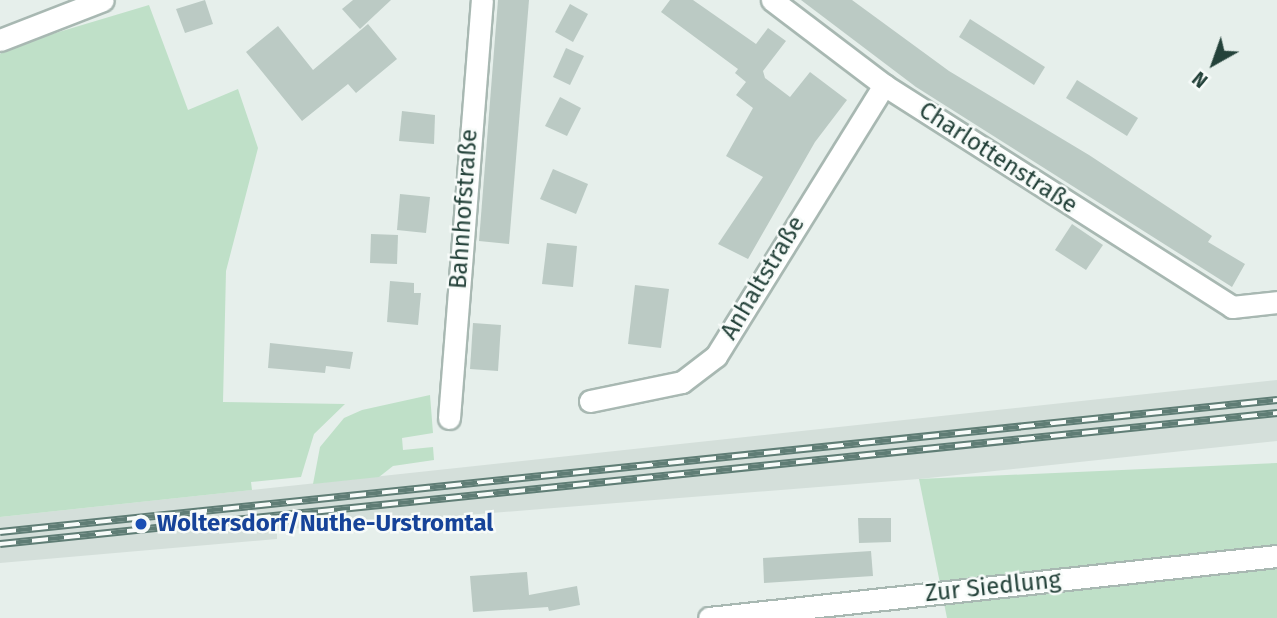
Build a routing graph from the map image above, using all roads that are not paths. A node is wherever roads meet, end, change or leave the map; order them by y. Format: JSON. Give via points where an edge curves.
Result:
{"nodes":[{"id":1,"x":103,"y":0,"type":"edge"},
{"id":2,"x":482,"y":0,"type":"edge"},
{"id":3,"x":772,"y":0,"type":"edge"},
{"id":4,"x":0,"y":40,"type":"edge"},
{"id":5,"x":884,"y":85,"type":"junction"},
{"id":6,"x":1277,"y":302,"type":"edge"},
{"id":7,"x":590,"y":401,"type":"dead end"},
{"id":8,"x":449,"y":418,"type":"dead end"},
{"id":9,"x":1277,"y":556,"type":"edge"},
{"id":10,"x":709,"y":618,"type":"edge"}],
"edges":[{"from":1,"to":4,"type":"street"},
{"from":2,"to":8,"type":"street","name":"Bahnhofstraße"},
{"from":3,"to":5,"type":"street","name":"Charlottenstraße"},
{"from":5,"to":6,"type":"street","name":"Charlottenstraße","via":[[1231,307]]},
{"from":5,"to":7,"type":"street","name":"Anhaltstraße","via":[[716,356],[682,382]]},
{"from":9,"to":10,"type":"street","name":"Zur Siedlung"}]}
